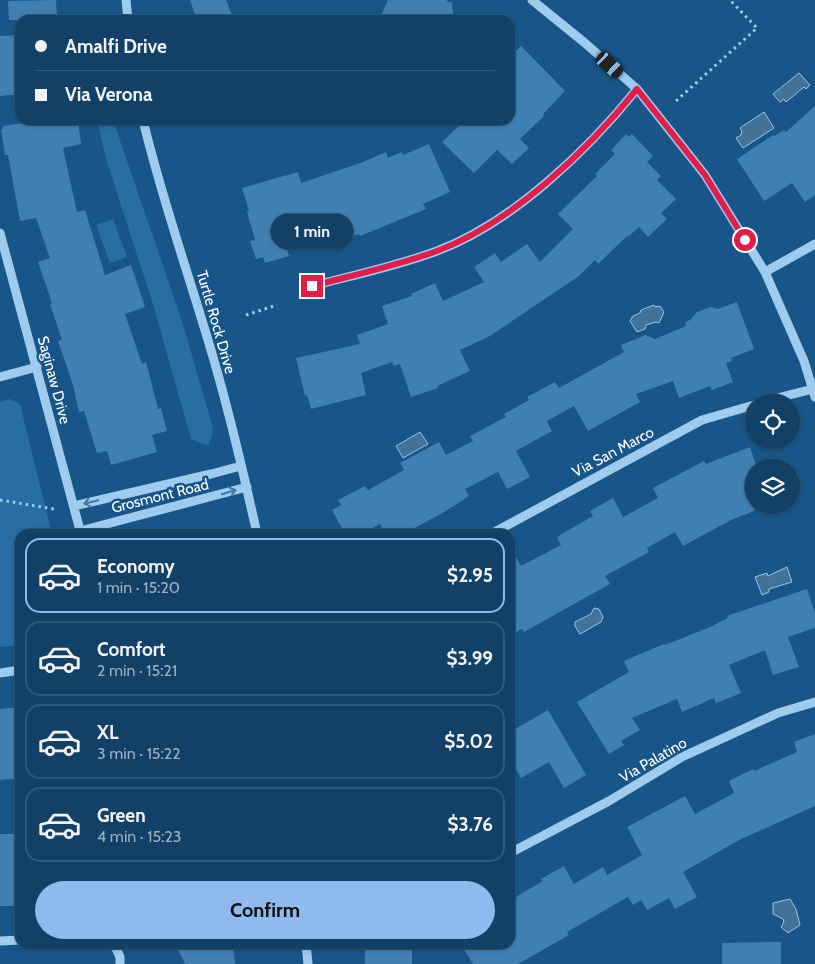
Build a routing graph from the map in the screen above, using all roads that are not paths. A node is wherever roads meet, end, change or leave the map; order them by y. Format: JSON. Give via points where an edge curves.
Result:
{"nodes":[{"id":1,"x":126,"y":0,"type":"edge"},
{"id":2,"x":532,"y":0,"type":"edge"},
{"id":3,"x":128,"y":15,"type":"edge"},
{"id":4,"x":637,"y":89,"type":"junction"},
{"id":5,"x":144,"y":125,"type":"edge"},
{"id":6,"x":0,"y":233,"type":"edge"},
{"id":7,"x":815,"y":244,"type":"edge"},
{"id":8,"x":765,"y":272,"type":"junction"},
{"id":9,"x":312,"y":286,"type":"dead end"},
{"id":10,"x":37,"y":367,"type":"junction"},
{"id":11,"x":0,"y":377,"type":"edge"},
{"id":12,"x":814,"y":393,"type":"edge"},
{"id":13,"x":800,"y":395,"type":"edge"},
{"id":14,"x":745,"y":408,"type":"edge"},
{"id":15,"x":241,"y":466,"type":"junction"},
{"id":16,"x":247,"y":487,"type":"junction"},
{"id":17,"x":74,"y":506,"type":"junction"},
{"id":18,"x":79,"y":529,"type":"edge"},
{"id":19,"x":91,"y":529,"type":"edge"},
{"id":20,"x":256,"y":529,"type":"edge"},
{"id":21,"x":500,"y":529,"type":"edge"},
{"id":22,"x":15,"y":671,"type":"edge"},
{"id":23,"x":0,"y":673,"type":"edge"},
{"id":24,"x":815,"y":702,"type":"edge"},
{"id":25,"x":515,"y":850,"type":"edge"},
{"id":26,"x":15,"y":940,"type":"edge"},
{"id":27,"x":0,"y":941,"type":"edge"},
{"id":28,"x":116,"y":949,"type":"edge"},
{"id":29,"x":306,"y":949,"type":"edge"},
{"id":30,"x":120,"y":964,"type":"edge"},
{"id":31,"x":308,"y":964,"type":"edge"}],
"edges":[{"from":1,"to":3,"type":"street"},
{"from":2,"to":4,"type":"street"},
{"from":4,"to":8,"type":"street","via":[[705,175]]},
{"from":4,"to":9,"type":"street","via":[[609,124],[538,189],[485,229],[438,251]]},
{"from":5,"to":15,"type":"street","name":"Turtle Rock Drive","via":[[158,182],[213,358]]},
{"from":6,"to":10,"type":"street","name":"Saginaw Drive"},
{"from":7,"to":8,"type":"street"},
{"from":8,"to":12,"type":"street","via":[[804,361]]},
{"from":10,"to":11,"type":"street"},
{"from":10,"to":17,"type":"street","name":"Saginaw Drive"},
{"from":12,"to":13,"type":"street"},
{"from":14,"to":21,"type":"street","name":"Via San Marco","via":[[702,420]]},
{"from":15,"to":16,"type":"street","name":"Turtle Rock Drive"},
{"from":15,"to":17,"type":"street","name":"Grosmont Road","one_way":true},
{"from":19,"to":16,"type":"street","name":"Grosmont Road","one_way":true},
{"from":16,"to":20,"type":"street","name":"Turtle Rock Drive"},
{"from":17,"to":18,"type":"street","name":"Saginaw Drive"},
{"from":22,"to":23,"type":"street"},
{"from":24,"to":25,"type":"street","name":"Via Palatino","via":[[778,713],[682,757],[609,801]]},
{"from":26,"to":27,"type":"street"},
{"from":28,"to":30,"type":"street"},
{"from":29,"to":31,"type":"street"}]}
